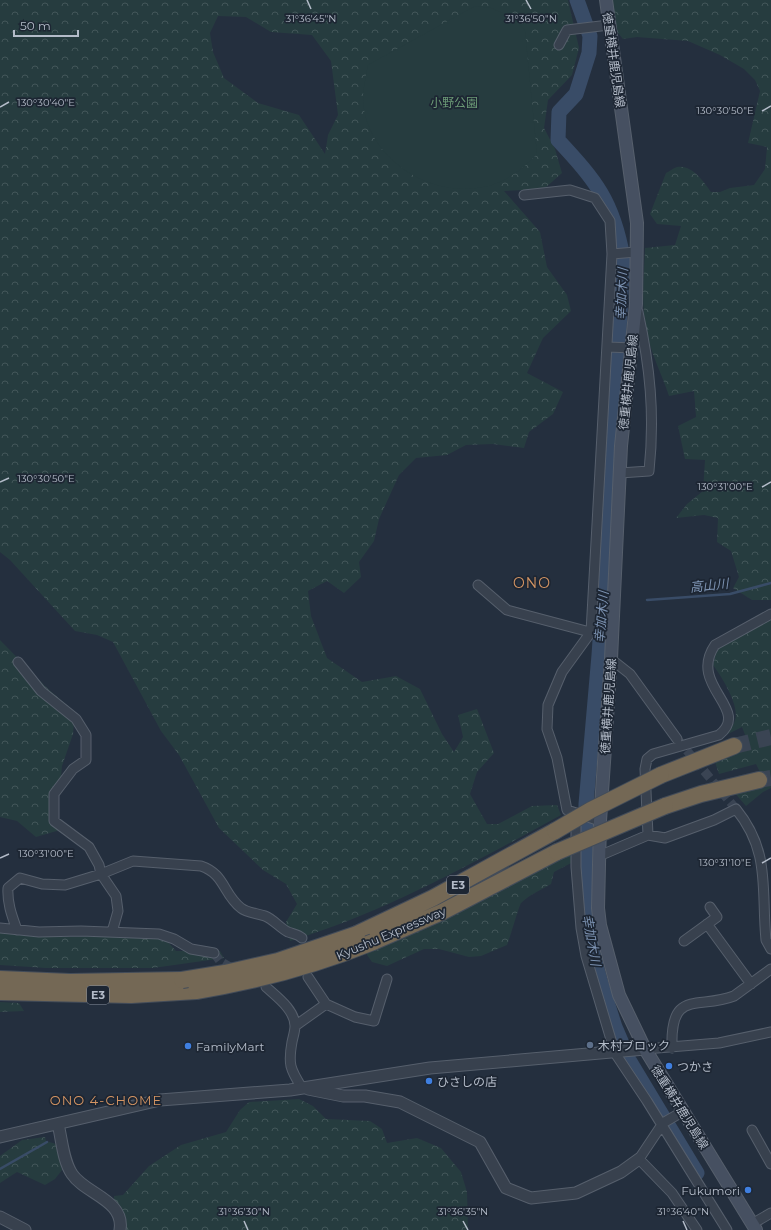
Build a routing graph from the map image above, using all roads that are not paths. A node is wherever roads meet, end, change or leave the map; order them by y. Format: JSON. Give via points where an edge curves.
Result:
{"nodes":[{"id":1,"x":606,"y":0,"type":"edge"},
{"id":2,"x":609,"y":25,"type":"junction"},
{"id":3,"x":560,"y":45,"type":"dead end"},
{"id":4,"x":524,"y":195,"type":"dead end"},
{"id":5,"x":636,"y":252,"type":"junction"},
{"id":6,"x":612,"y":254,"type":"junction"},
{"id":7,"x":636,"y":304,"type":"junction"},
{"id":8,"x":608,"y":347,"type":"junction"},
{"id":9,"x":633,"y":348,"type":"junction"},
{"id":10,"x":620,"y":473,"type":"junction"},
{"id":11,"x":478,"y":585,"type":"dead end"},
{"id":12,"x":771,"y":614,"type":"edge"},
{"id":13,"x":593,"y":632,"type":"junction"},
{"id":14,"x":612,"y":634,"type":"junction"},
{"id":15,"x":611,"y":658,"type":"junction"},
{"id":16,"x":18,"y":662,"type":"dead end"},
{"id":17,"x":677,"y":739,"type":"tunnel mouth"},
{"id":18,"x":734,"y":746,"type":"tunnel mouth"},
{"id":19,"x":759,"y":780,"type":"tunnel mouth"},
{"id":20,"x":579,"y":814,"type":"junction"},
{"id":21,"x":598,"y":820,"type":"junction"},
{"id":22,"x":648,"y":835,"type":"junction"},
{"id":23,"x":599,"y":856,"type":"junction"},
{"id":24,"x":101,"y":874,"type":"junction"},
{"id":25,"x":710,"y":907,"type":"dead end"},
{"id":26,"x":706,"y":924,"type":"junction"},
{"id":27,"x":0,"y":928,"type":"edge"},
{"id":28,"x":17,"y":930,"type":"junction"},
{"id":29,"x":112,"y":932,"type":"junction"},
{"id":30,"x":302,"y":938,"type":"dead end"},
{"id":31,"x":684,"y":941,"type":"dead end"},
{"id":32,"x":771,"y":949,"type":"edge"},
{"id":33,"x":214,"y":953,"type":"tunnel mouth"},
{"id":34,"x":771,"y":969,"type":"edge"},
{"id":35,"x":308,"y":977,"type":"dead end"},
{"id":36,"x":0,"y":979,"type":"edge"},
{"id":37,"x":387,"y":979,"type":"dead end"},
{"id":38,"x":751,"y":984,"type":"junction"},
{"id":39,"x":266,"y":987,"type":"dead end"},
{"id":40,"x":0,"y":992,"type":"edge"},
{"id":41,"x":326,"y":1004,"type":"junction"},
{"id":42,"x":295,"y":1026,"type":"junction"},
{"id":43,"x":771,"y":1032,"type":"edge"},
{"id":44,"x":672,"y":1048,"type":"junction"},
{"id":45,"x":641,"y":1050,"type":"junction"},
{"id":46,"x":618,"y":1052,"type":"junction"},
{"id":47,"x":302,"y":1088,"type":"junction"},
{"id":48,"x":679,"y":1114,"type":"junction"},
{"id":49,"x":58,"y":1124,"type":"junction"},
{"id":50,"x":662,"y":1125,"type":"junction"},
{"id":51,"x":752,"y":1130,"type":"dead end"},
{"id":52,"x":0,"y":1137,"type":"edge"},
{"id":53,"x":639,"y":1159,"type":"junction"},
{"id":54,"x":771,"y":1164,"type":"edge"},
{"id":55,"x":771,"y":1213,"type":"edge"},
{"id":56,"x":0,"y":1217,"type":"edge"},
{"id":57,"x":754,"y":1227,"type":"edge"},
{"id":58,"x":25,"y":1230,"type":"edge"},
{"id":59,"x":120,"y":1230,"type":"edge"},
{"id":60,"x":697,"y":1230,"type":"edge"},
{"id":61,"x":727,"y":1230,"type":"edge"}],
"edges":[{"from":1,"to":2,"type":"main road","name":"徳重横井鹿児島線"},
{"from":2,"to":3,"type":"street","via":[[567,30]]},
{"from":2,"to":5,"type":"main road","name":"徳重横井鹿児島線","via":[[637,223]]},
{"from":4,"to":6,"type":"street","via":[[570,190],[595,198],[610,221]]},
{"from":5,"to":6,"type":"street"},
{"from":5,"to":7,"type":"main road","name":"徳重横井鹿児島線"},
{"from":6,"to":8,"type":"street"},
{"from":7,"to":9,"type":"main road","name":"徳重横井鹿児島線"},
{"from":7,"to":10,"type":"street","via":[[646,348],[651,387],[650,471]]},
{"from":8,"to":9,"type":"street"},
{"from":8,"to":13,"type":"street"},
{"from":9,"to":10,"type":"main road","name":"徳重横井鹿児島線"},
{"from":10,"to":14,"type":"main road","name":"徳重横井鹿児島線"},
{"from":11,"to":13,"type":"street","via":[[507,610]]},
{"from":12,"to":22,"type":"street","via":[[715,645],[709,653],[708,675],[728,714],[726,729],[719,735],[653,754],[648,759],[645,769]]},
{"from":13,"to":14,"type":"street"},
{"from":13,"to":20,"type":"street","via":[[562,672],[548,705],[547,729],[557,758],[567,810]]},
{"from":14,"to":15,"type":"main road","name":"徳重横井鹿児島線"},
{"from":15,"to":17,"type":"street","via":[[630,674]]},
{"from":15,"to":21,"type":"main road","name":"徳重横井鹿児島線"},
{"from":16,"to":24,"type":"street","via":[[42,691],[76,719],[86,735],[86,760],[73,769],[54,794],[54,821],[89,847]]},
{"from":18,"to":36,"type":"highway","name":"Kyushu Expressway","number":"E3","bridge":true,"via":[[661,775],[598,806],[433,898],[357,934],[278,961],[182,980],[70,982]]},
{"from":19,"to":40,"type":"highway","name":"Kyushu Expressway","number":"E3","bridge":true,"via":[[665,806],[557,852],[442,912],[332,959],[281,974],[196,991],[131,995]]},
{"from":20,"to":21,"type":"street"},
{"from":20,"to":46,"type":"street","via":[[576,867],[581,928],[586,956]]},
{"from":21,"to":23,"type":"main road","name":"徳重横井鹿児島線"},
{"from":22,"to":23,"type":"street"},
{"from":22,"to":32,"type":"street","via":[[665,838],[736,809],[749,824],[758,845],[763,868],[766,940]]},
{"from":23,"to":45,"type":"main road","name":"徳重横井鹿児島線","via":[[598,908],[606,953],[618,995]]},
{"from":24,"to":28,"type":"street","via":[[65,885],[42,884],[20,878],[8,888],[10,912]]},
{"from":24,"to":29,"type":"street","via":[[116,896],[118,911]]},
{"from":24,"to":30,"type":"street","via":[[133,860],[201,866],[212,870],[230,898],[242,909],[266,916]]},
{"from":25,"to":26,"type":"street","via":[[717,917]]},
{"from":26,"to":31,"type":"street"},
{"from":26,"to":38,"type":"street"},
{"from":27,"to":28,"type":"street"},
{"from":28,"to":29,"type":"street"},
{"from":29,"to":33,"type":"street","via":[[159,934],[191,949]]},
{"from":34,"to":38,"type":"street"},
{"from":35,"to":41,"type":"street"},
{"from":37,"to":41,"type":"street","via":[[374,1021],[354,1017]]},
{"from":38,"to":44,"type":"street","via":[[728,998],[695,1002],[685,1006],[673,1024]]},
{"from":39,"to":42,"type":"street","via":[[287,1009]]},
{"from":41,"to":42,"type":"street"},
{"from":42,"to":47,"type":"street","via":[[290,1066]]},
{"from":43,"to":44,"type":"street","via":[[719,1043]]},
{"from":44,"to":45,"type":"street"},
{"from":45,"to":46,"type":"street"},
{"from":45,"to":48,"type":"main road","name":"徳重横井鹿児島線"},
{"from":46,"to":47,"type":"street","via":[[430,1068]]},
{"from":46,"to":50,"type":"street"},
{"from":47,"to":49,"type":"street","via":[[160,1100]]},
{"from":47,"to":53,"type":"street","via":[[343,1096],[365,1096],[408,1105],[480,1142],[506,1188],[531,1198],[576,1193],[621,1172]]},
{"from":48,"to":50,"type":"street"},
{"from":48,"to":57,"type":"main road","name":"徳重横井鹿児島線"},
{"from":49,"to":52,"type":"street"},
{"from":49,"to":59,"type":"street","via":[[66,1160],[72,1174],[76,1180],[111,1205],[119,1218]]},
{"from":50,"to":53,"type":"street"},
{"from":50,"to":61,"type":"street"},
{"from":51,"to":54,"type":"street"},
{"from":53,"to":60,"type":"street","via":[[672,1193]]},
{"from":55,"to":57,"type":"street"},
{"from":56,"to":58,"type":"street"}]}
